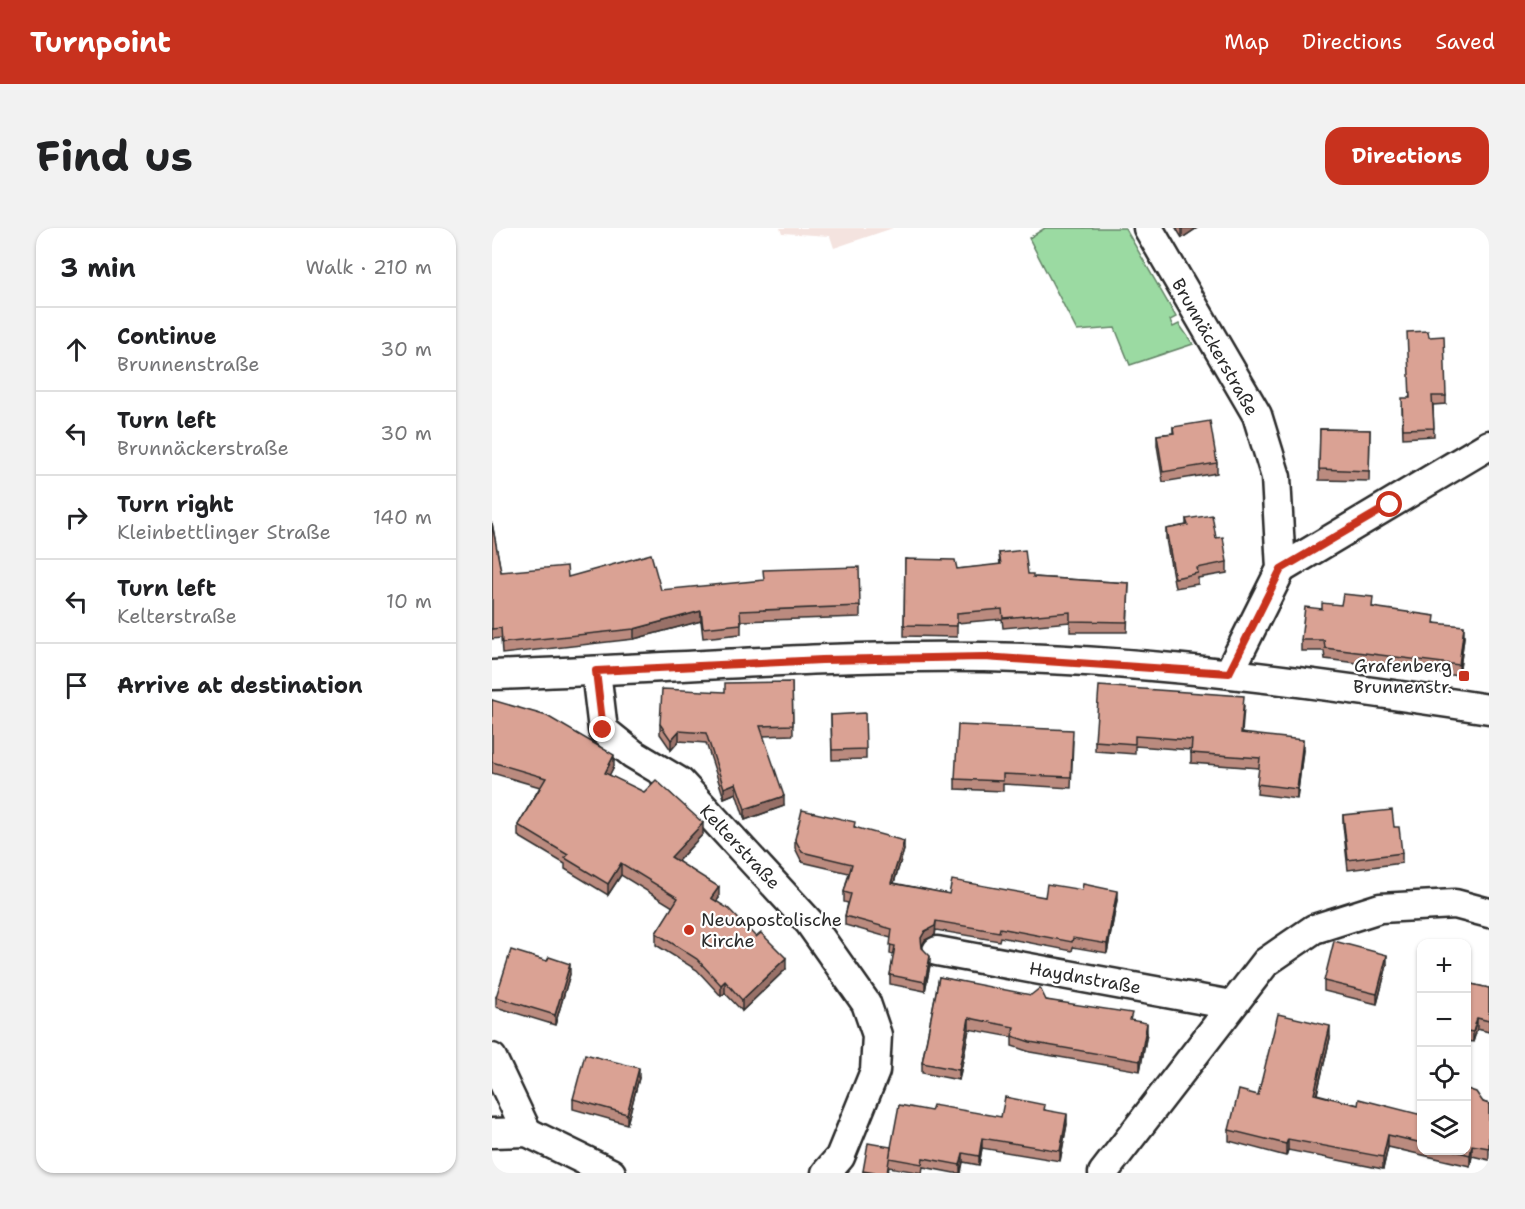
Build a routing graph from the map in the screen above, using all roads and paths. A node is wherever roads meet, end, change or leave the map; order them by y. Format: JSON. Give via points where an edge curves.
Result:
{"nodes":[{"id":1,"x":1148,"y":228,"type":"edge"},
{"id":2,"x":1489,"y":446,"type":"edge"},
{"id":3,"x":1281,"y":569,"type":"junction"},
{"id":4,"x":596,"y":671,"type":"junction"},
{"id":5,"x":1229,"y":673,"type":"junction"},
{"id":6,"x":492,"y":675,"type":"edge"},
{"id":7,"x":1489,"y":709,"type":"edge"},
{"id":8,"x":1489,"y":913,"type":"edge"},
{"id":9,"x":937,"y":951,"type":"dead end"},
{"id":10,"x":1232,"y":1005,"type":"junction"},
{"id":11,"x":492,"y":1058,"type":"edge"},
{"id":12,"x":527,"y":1132,"type":"junction"},
{"id":13,"x":492,"y":1133,"type":"edge"},
{"id":14,"x":611,"y":1173,"type":"edge"},
{"id":15,"x":826,"y":1173,"type":"edge"},
{"id":16,"x":1103,"y":1173,"type":"edge"}],
"edges":[{"from":1,"to":3,"type":"street","name":"Brunnäckerstraße","via":[[1257,415],[1276,477]]},
{"from":2,"to":3,"type":"street"},
{"from":3,"to":5,"type":"street","name":"Brunnäckerstraße"},
{"from":4,"to":5,"type":"street","via":[[984,657]]},
{"from":4,"to":6,"type":"street"},
{"from":4,"to":15,"type":"street","name":"Kelterstraße","via":[[603,730],[633,754],[680,782],[809,922],[866,1004],[877,1035],[875,1071],[840,1157]]},
{"from":5,"to":7,"type":"street"},
{"from":8,"to":10,"type":"street","via":[[1455,904],[1380,908],[1314,929],[1266,962]]},
{"from":9,"to":10,"type":"street","name":"Haydnstraße"},
{"from":10,"to":16,"type":"street"},
{"from":11,"to":12,"type":"street"},
{"from":12,"to":13,"type":"street"},
{"from":12,"to":14,"type":"street"}]}
